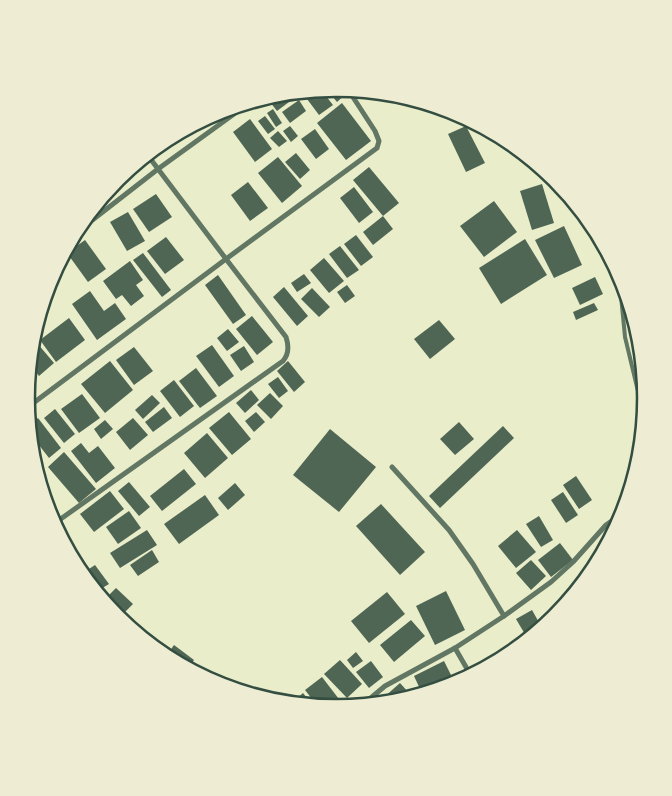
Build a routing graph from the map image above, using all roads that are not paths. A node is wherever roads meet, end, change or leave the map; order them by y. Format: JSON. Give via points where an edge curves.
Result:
{"nodes":[{"id":1,"x":353,"y":98,"type":"edge"},
{"id":2,"x":231,"y":116,"type":"edge"},
{"id":3,"x":151,"y":160,"type":"edge"},
{"id":4,"x":158,"y":169,"type":"junction"},
{"id":5,"x":95,"y":218,"type":"edge"},
{"id":6,"x":226,"y":259,"type":"junction"},
{"id":7,"x":622,"y":303,"type":"edge"},
{"id":8,"x":636,"y":384,"type":"edge"},
{"id":9,"x":35,"y":402,"type":"edge"},
{"id":10,"x":392,"y":467,"type":"dead end"},
{"id":11,"x":61,"y":519,"type":"edge"},
{"id":12,"x":610,"y":522,"type":"edge"},
{"id":13,"x":504,"y":616,"type":"junction"},
{"id":14,"x":455,"y":648,"type":"junction"},
{"id":15,"x":467,"y":669,"type":"edge"},
{"id":16,"x":372,"y":696,"type":"edge"}],
"edges":[{"from":1,"to":6,"type":"street","via":[[375,131],[379,141],[377,148]]},
{"from":2,"to":4,"type":"street"},
{"from":3,"to":4,"type":"street"},
{"from":4,"to":5,"type":"street"},
{"from":4,"to":6,"type":"street"},
{"from":6,"to":9,"type":"street"},
{"from":6,"to":11,"type":"street","via":[[286,338],[289,345],[286,357]]},
{"from":7,"to":8,"type":"lane","via":[[625,337]]},
{"from":10,"to":13,"type":"street","via":[[449,530]]},
{"from":12,"to":13,"type":"street","via":[[551,582]]},
{"from":13,"to":14,"type":"street"},
{"from":14,"to":15,"type":"street"},
{"from":14,"to":16,"type":"street","via":[[384,686]]}]}
